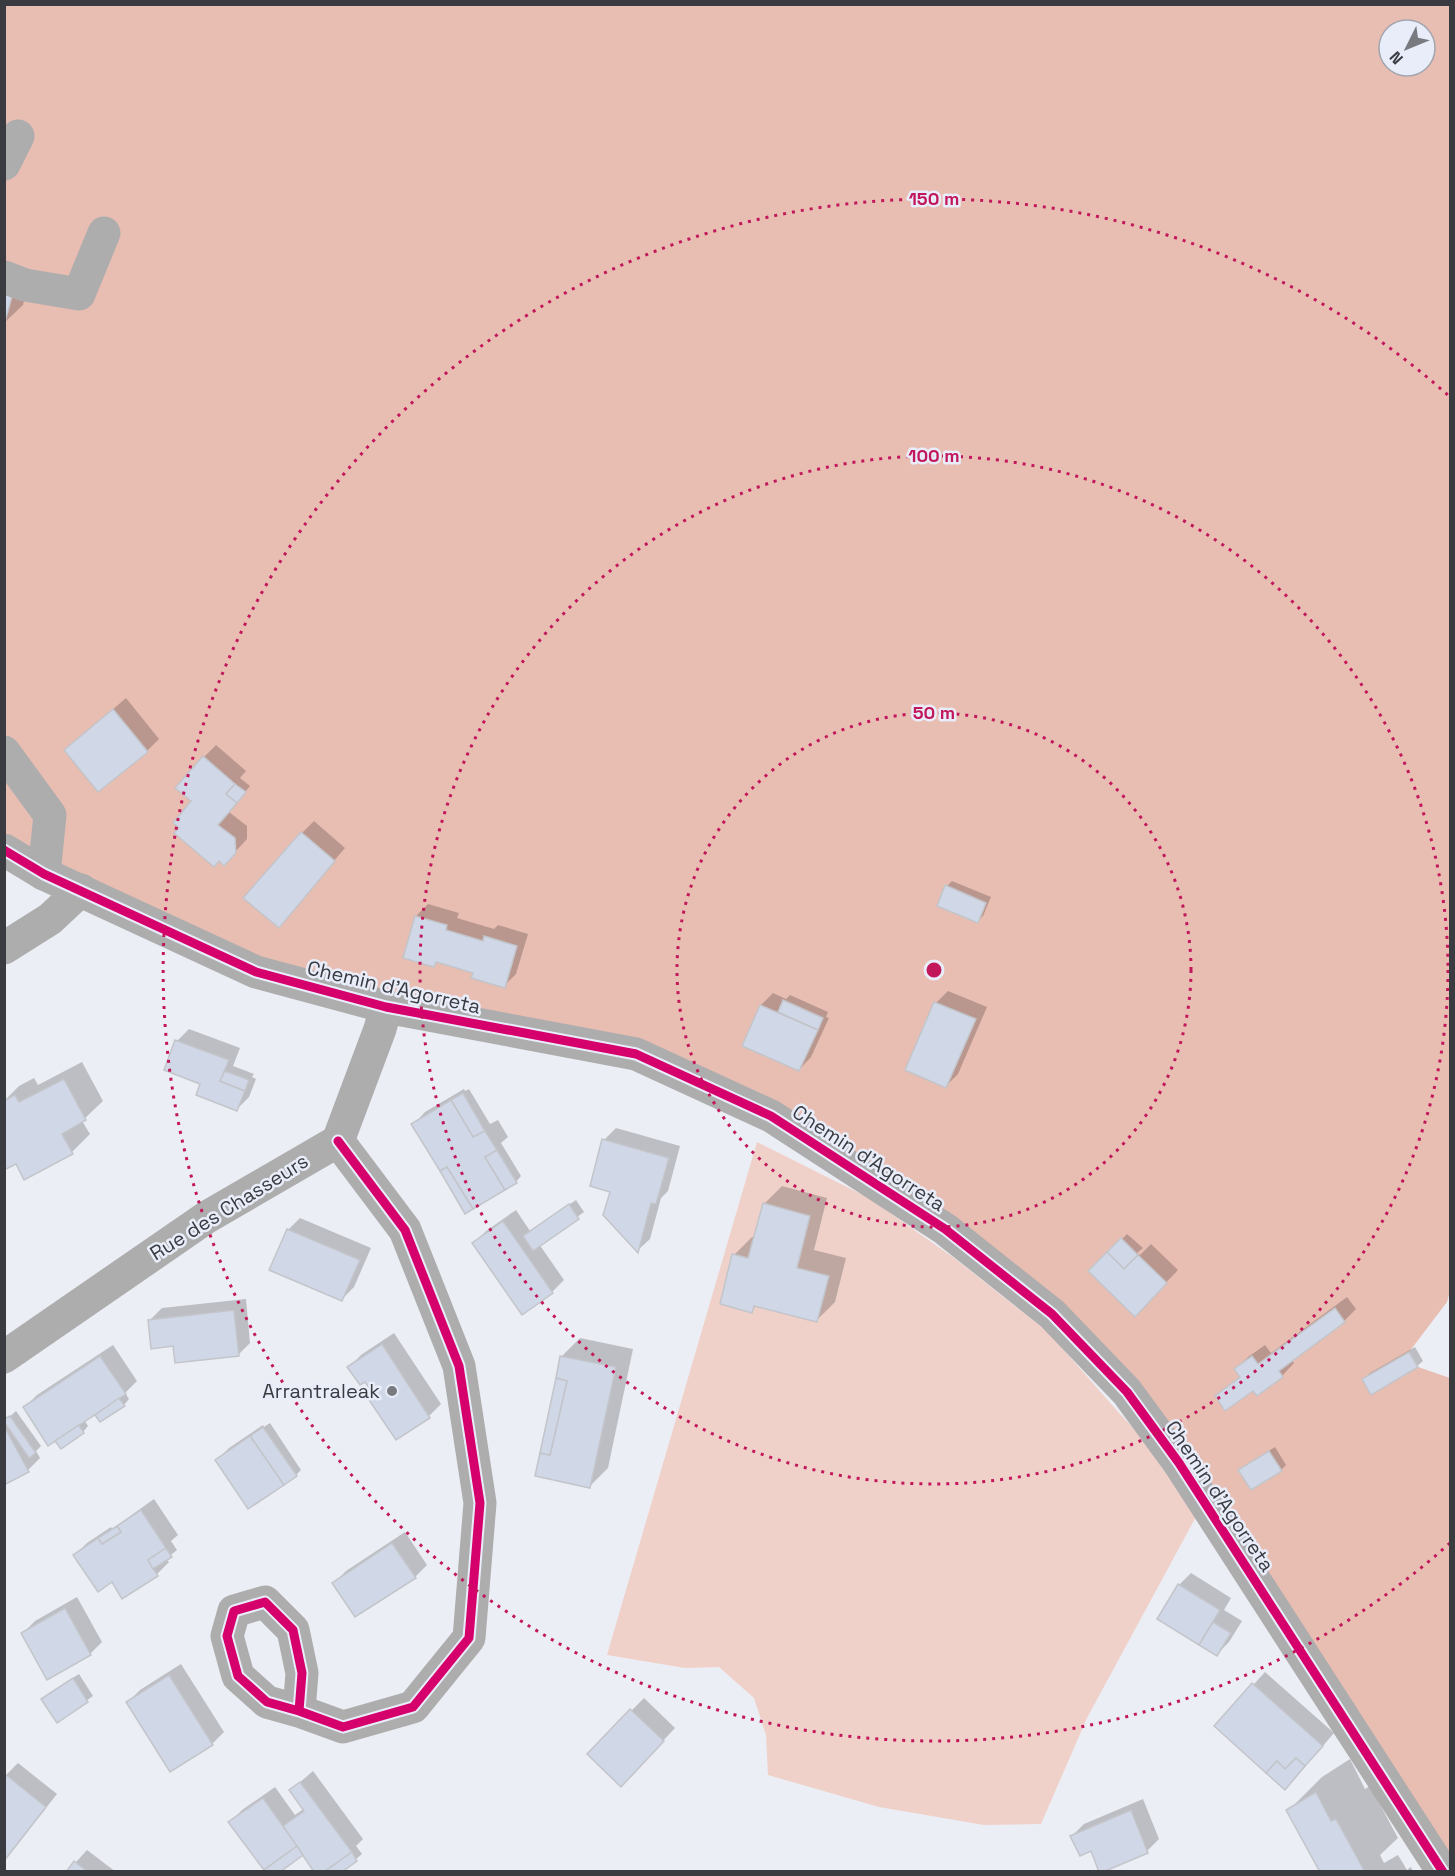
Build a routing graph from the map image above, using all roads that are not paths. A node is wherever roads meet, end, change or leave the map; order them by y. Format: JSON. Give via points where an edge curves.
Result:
{"nodes":[{"id":1,"x":104,"y":233,"type":"dead end"},
{"id":2,"x":4,"y":277,"type":"edge"},
{"id":3,"x":4,"y":752,"type":"edge"},
{"id":4,"x":4,"y":849,"type":"edge"},
{"id":5,"x":44,"y":874,"type":"junction"},
{"id":6,"x":81,"y":890,"type":"junction"},
{"id":7,"x":4,"y":948,"type":"edge"},
{"id":8,"x":386,"y":1007,"type":"junction"},
{"id":9,"x":338,"y":1141,"type":"junction"},
{"id":10,"x":4,"y":1357,"type":"edge"},
{"id":11,"x":299,"y":1711,"type":"dead end"},
{"id":12,"x":1443,"y":1872,"type":"edge"}],
"edges":[{"from":1,"to":2,"type":"street","via":[[79,294]]},
{"from":3,"to":5,"type":"street","via":[[50,815]]},
{"from":4,"to":5,"type":"street","name":"Chemin d'Agorreta"},
{"from":5,"to":6,"type":"street","name":"Chemin d'Agorreta"},
{"from":6,"to":7,"type":"street","via":[[50,919]]},
{"from":6,"to":8,"type":"street","name":"Chemin d'Agorreta","via":[[256,972]]},
{"from":8,"to":9,"type":"street"},
{"from":8,"to":12,"type":"street","name":"Chemin d'Agorreta","via":[[636,1054],[771,1116],[945,1229],[1052,1314],[1127,1392],[1179,1463]]},
{"from":9,"to":10,"type":"street","name":"Rue des Chasseurs","via":[[207,1216]]},
{"from":9,"to":11,"type":"street","via":[[405,1230],[459,1366],[480,1503],[470,1638],[413,1707],[343,1727]]}]}
